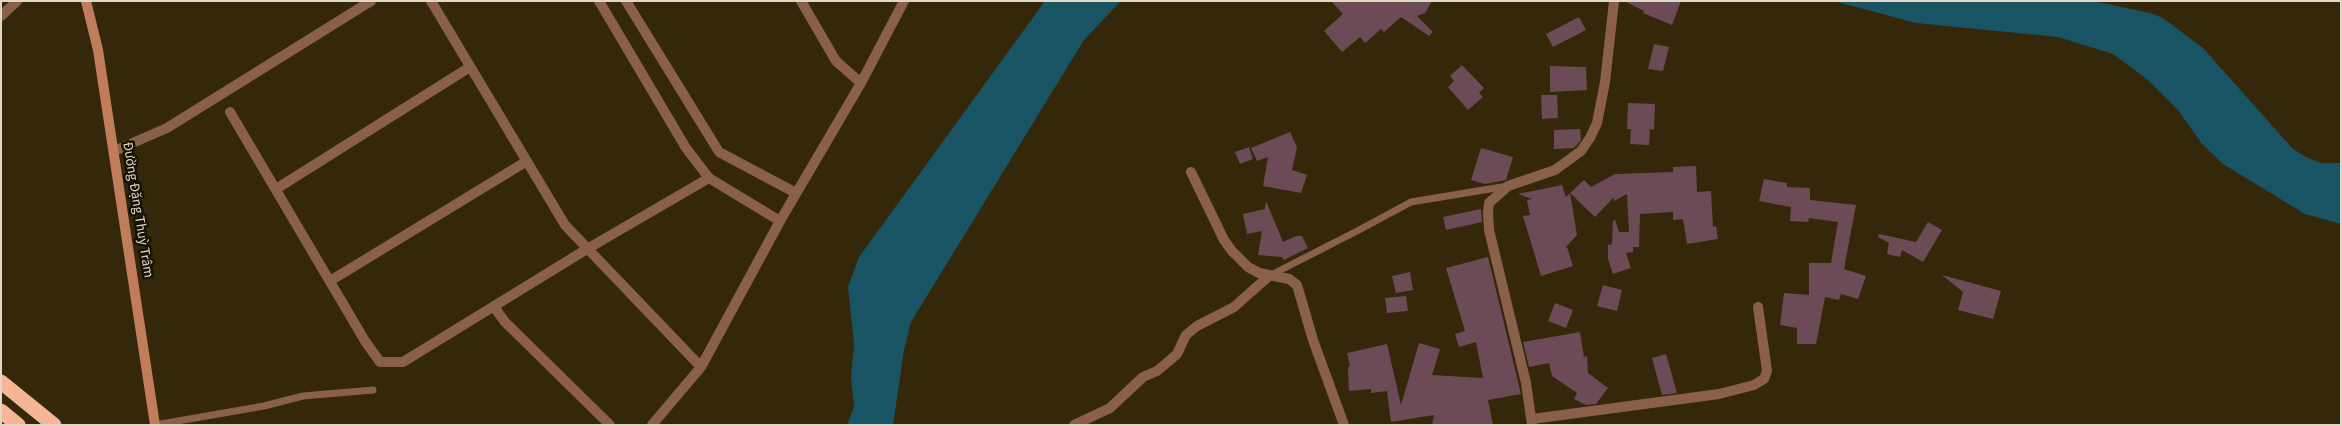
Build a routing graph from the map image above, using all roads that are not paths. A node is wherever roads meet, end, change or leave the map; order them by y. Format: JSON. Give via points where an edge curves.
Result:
{"nodes":[{"id":1,"x":17,"y":1,"type":"edge"},
{"id":2,"x":86,"y":1,"type":"edge"},
{"id":3,"x":371,"y":1,"type":"edge"},
{"id":4,"x":431,"y":1,"type":"edge"},
{"id":5,"x":599,"y":1,"type":"edge"},
{"id":6,"x":626,"y":1,"type":"edge"},
{"id":7,"x":801,"y":1,"type":"edge"},
{"id":8,"x":904,"y":1,"type":"edge"},
{"id":9,"x":1614,"y":1,"type":"edge"},
{"id":10,"x":1,"y":16,"type":"edge"},
{"id":11,"x":470,"y":67,"type":"junction"},
{"id":12,"x":861,"y":82,"type":"junction"},
{"id":13,"x":230,"y":112,"type":"dead end"},
{"id":14,"x":114,"y":152,"type":"junction"},
{"id":15,"x":527,"y":161,"type":"junction"},
{"id":16,"x":1191,"y":172,"type":"dead end"},
{"id":17,"x":709,"y":178,"type":"junction"},
{"id":18,"x":1508,"y":186,"type":"junction"},
{"id":19,"x":276,"y":189,"type":"junction"},
{"id":20,"x":796,"y":193,"type":"junction"},
{"id":21,"x":780,"y":221,"type":"junction"},
{"id":22,"x":587,"y":249,"type":"junction"},
{"id":23,"x":1269,"y":276,"type":"junction"},
{"id":24,"x":330,"y":281,"type":"junction"},
{"id":25,"x":494,"y":307,"type":"junction"},
{"id":26,"x":1758,"y":307,"type":"dead end"},
{"id":27,"x":701,"y":367,"type":"junction"},
{"id":28,"x":1,"y":382,"type":"edge"},
{"id":29,"x":373,"y":390,"type":"dead end"},
{"id":30,"x":1,"y":411,"type":"edge"},
{"id":31,"x":1532,"y":422,"type":"edge"},
{"id":32,"x":18,"y":425,"type":"edge"},
{"id":33,"x":54,"y":425,"type":"edge"},
{"id":34,"x":155,"y":425,"type":"edge"},
{"id":35,"x":610,"y":425,"type":"edge"},
{"id":36,"x":652,"y":425,"type":"edge"},
{"id":37,"x":1074,"y":425,"type":"edge"},
{"id":38,"x":1344,"y":425,"type":"edge"}],
"edges":[{"from":1,"to":10,"type":"street"},
{"from":2,"to":14,"type":"street","name":"Đường Đặng Thuỳ Trâm","via":[[98,50]]},
{"from":3,"to":14,"type":"street","via":[[167,128]]},
{"from":4,"to":11,"type":"street"},
{"from":5,"to":17,"type":"street","via":[[686,148]]},
{"from":6,"to":20,"type":"street","via":[[718,152]]},
{"from":7,"to":12,"type":"street","via":[[836,61]]},
{"from":8,"to":12,"type":"street"},
{"from":9,"to":18,"type":"street","via":[[1603,91],[1597,123],[1590,138],[1581,152],[1554,170]]},
{"from":11,"to":15,"type":"street"},
{"from":11,"to":19,"type":"street"},
{"from":12,"to":20,"type":"street"},
{"from":13,"to":19,"type":"street"},
{"from":14,"to":34,"type":"street","name":"Đường Đặng Thuỳ Trâm"},
{"from":15,"to":22,"type":"street","via":[[565,225]]},
{"from":15,"to":24,"type":"street"},
{"from":16,"to":23,"type":"street","via":[[1232,252],[1248,267]]},
{"from":17,"to":21,"type":"street"},
{"from":17,"to":22,"type":"street"},
{"from":18,"to":23,"type":"lane","via":[[1411,202]]},
{"from":18,"to":31,"type":"street","via":[[1489,203],[1488,221]]},
{"from":19,"to":24,"type":"street"},
{"from":20,"to":21,"type":"street"},
{"from":21,"to":27,"type":"street"},
{"from":22,"to":25,"type":"street"},
{"from":22,"to":27,"type":"street"},
{"from":23,"to":37,"type":"street","via":[[1234,307],[1186,335],[1177,354],[1157,371],[1143,377],[1110,408]]},
{"from":23,"to":38,"type":"street","via":[[1289,279],[1296,285]]},
{"from":24,"to":25,"type":"street","via":[[380,362],[403,362]]},
{"from":25,"to":35,"type":"street","via":[[505,322]]},
{"from":26,"to":31,"type":"street","via":[[1767,371],[1764,379],[1754,385],[1719,394]]},
{"from":27,"to":36,"type":"street"},
{"from":28,"to":33,"type":"highway"},
{"from":29,"to":34,"type":"lane","via":[[303,396]]},
{"from":30,"to":32,"type":"highway"}]}
